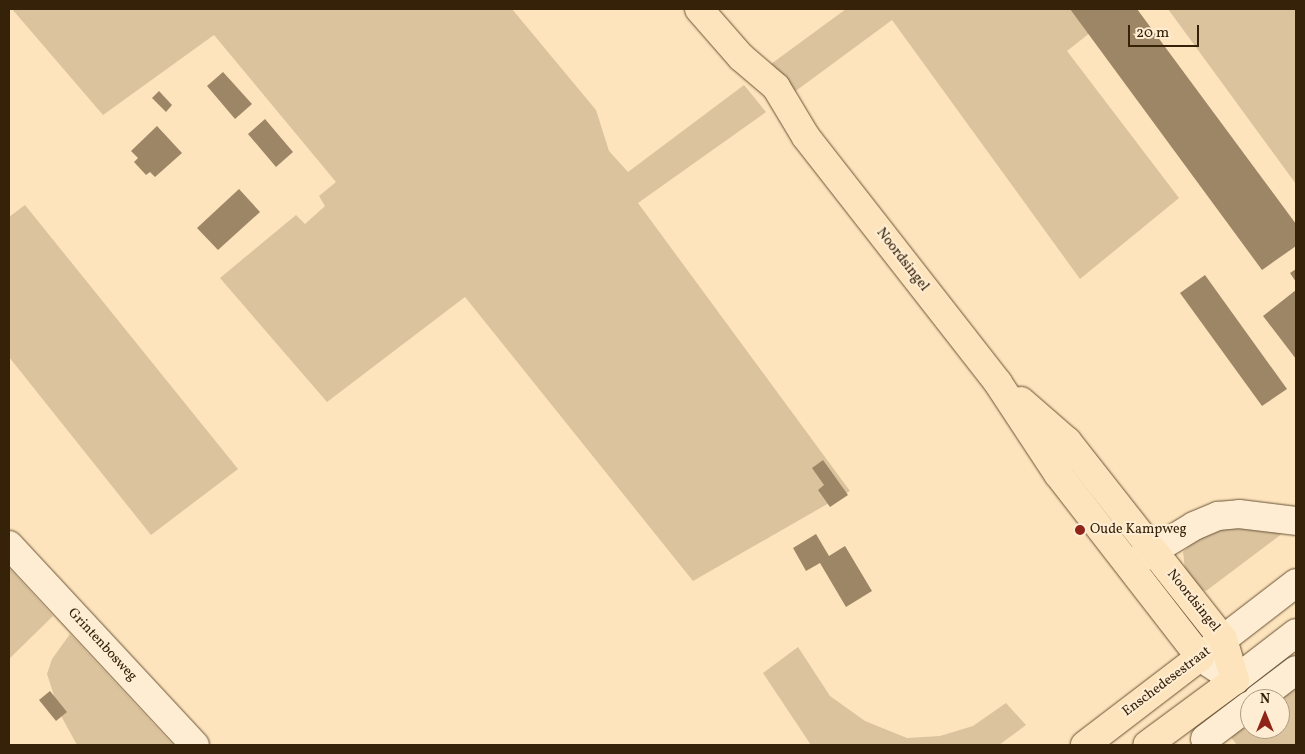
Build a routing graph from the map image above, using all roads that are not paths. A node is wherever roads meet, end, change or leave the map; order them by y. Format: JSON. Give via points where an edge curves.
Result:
{"nodes":[{"id":1,"x":699,"y":9,"type":"edge"},
{"id":2,"x":998,"y":383,"type":"junction"},
{"id":3,"x":1296,"y":521,"type":"edge"},
{"id":4,"x":9,"y":545,"type":"edge"},
{"id":5,"x":1152,"y":550,"type":"junction"},
{"id":6,"x":1128,"y":566,"type":"junction"},
{"id":7,"x":1296,"y":583,"type":"edge"},
{"id":8,"x":1296,"y":633,"type":"edge"},
{"id":9,"x":1224,"y":639,"type":"junction"},
{"id":10,"x":1200,"y":657,"type":"junction"},
{"id":11,"x":1296,"y":670,"type":"edge"},
{"id":12,"x":1235,"y":680,"type":"junction"},
{"id":13,"x":1271,"y":689,"type":"edge"},
{"id":14,"x":1240,"y":713,"type":"edge"},
{"id":15,"x":1205,"y":739,"type":"dead end"},
{"id":16,"x":195,"y":745,"type":"edge"},
{"id":17,"x":1085,"y":745,"type":"edge"},
{"id":18,"x":1146,"y":745,"type":"edge"}],
"edges":[{"from":1,"to":2,"type":"main road","name":"Noordsingel","via":[[742,57],[776,87],[806,137]]},
{"from":2,"to":5,"type":"main road","name":"Noordsingel","via":[[1067,441]]},
{"from":2,"to":6,"type":"main road","name":"Noordsingel","via":[[1058,474]]},
{"from":3,"to":5,"type":"street","via":[[1239,514],[1218,516]]},
{"from":4,"to":16,"type":"street","name":"Grintenbosweg"},
{"from":5,"to":6,"type":"street"},
{"from":5,"to":9,"type":"main road","name":"Noordsingel"},
{"from":6,"to":10,"type":"main road","name":"Noordsingel"},
{"from":7,"to":9,"type":"street","name":"Enschedesestraat"},
{"from":8,"to":12,"type":"street"},
{"from":9,"to":10,"type":"street","name":"Enschedesestraat"},
{"from":9,"to":12,"type":"main road","name":"Noordsingel"},
{"from":10,"to":12,"type":"street","name":"Noordsingel"},
{"from":10,"to":17,"type":"main road","name":"Enschedesestraat"},
{"from":11,"to":13,"type":"street"},
{"from":12,"to":18,"type":"main road"},
{"from":14,"to":15,"type":"street"}]}
